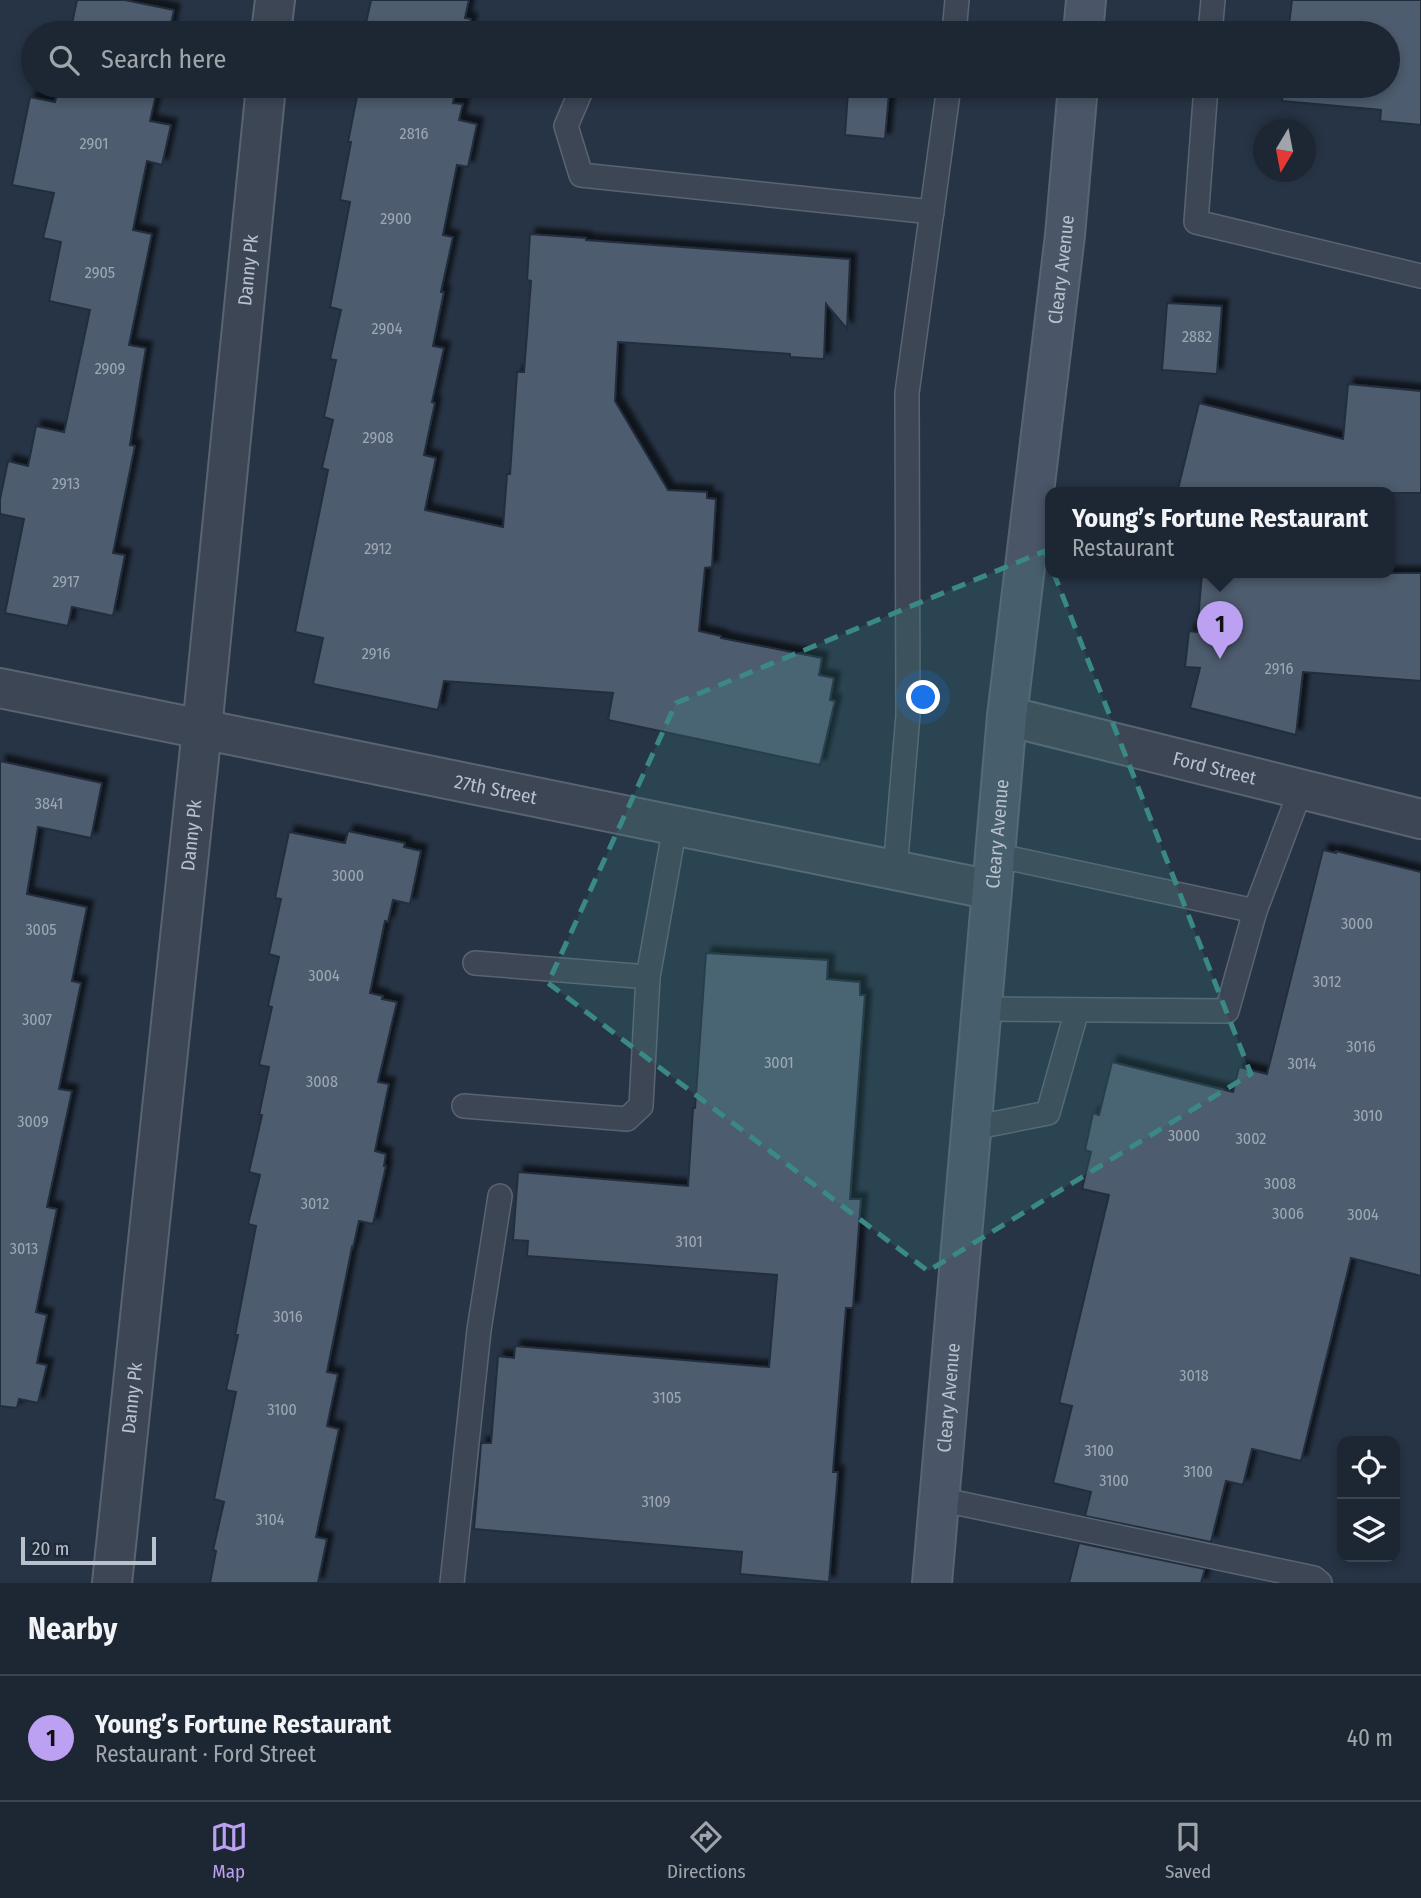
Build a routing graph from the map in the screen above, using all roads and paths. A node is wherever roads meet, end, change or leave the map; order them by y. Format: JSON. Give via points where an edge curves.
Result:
{"nodes":[{"id":1,"x":275,"y":0,"type":"edge"},
{"id":2,"x":957,"y":0,"type":"edge"},
{"id":3,"x":1086,"y":0,"type":"edge"},
{"id":4,"x":1213,"y":0,"type":"edge"},
{"id":5,"x":272,"y":21,"type":"edge"},
{"id":6,"x":955,"y":21,"type":"edge"},
{"id":7,"x":1084,"y":21,"type":"edge"},
{"id":8,"x":1211,"y":21,"type":"edge"},
{"id":9,"x":265,"y":98,"type":"edge"},
{"id":10,"x":578,"y":98,"type":"edge"},
{"id":11,"x":947,"y":98,"type":"edge"},
{"id":12,"x":1077,"y":98,"type":"edge"},
{"id":13,"x":1205,"y":98,"type":"edge"},
{"id":14,"x":932,"y":212,"type":"junction"},
{"id":15,"x":1421,"y":276,"type":"edge"},
{"id":16,"x":0,"y":688,"type":"edge"},
{"id":17,"x":1007,"y":716,"type":"junction"},
{"id":18,"x":202,"y":729,"type":"junction"},
{"id":19,"x":1301,"y":789,"type":"junction"},
{"id":20,"x":1421,"y":820,"type":"edge"},
{"id":21,"x":675,"y":825,"type":"junction"},
{"id":22,"x":895,"y":870,"type":"junction"},
{"id":23,"x":993,"y":873,"type":"junction"},
{"id":24,"x":1255,"y":911,"type":"junction"},
{"id":25,"x":475,"y":963,"type":"dead end"},
{"id":26,"x":648,"y":977,"type":"junction"},
{"id":27,"x":981,"y":1009,"type":"junction"},
{"id":28,"x":1077,"y":1010,"type":"junction"},
{"id":29,"x":464,"y":1106,"type":"dead end"},
{"id":30,"x":972,"y":1128,"type":"junction"},
{"id":31,"x":500,"y":1196,"type":"dead end"},
{"id":32,"x":939,"y":1499,"type":"junction"},
{"id":33,"x":112,"y":1583,"type":"edge"},
{"id":34,"x":452,"y":1583,"type":"edge"},
{"id":35,"x":932,"y":1583,"type":"edge"},
{"id":36,"x":1320,"y":1583,"type":"edge"}],
"edges":[{"from":1,"to":5,"type":"street"},
{"from":2,"to":6,"type":"lane"},
{"from":3,"to":7,"type":"street"},
{"from":4,"to":8,"type":"lane"},
{"from":9,"to":18,"type":"street","name":"Danny Pk"},
{"from":10,"to":14,"type":"lane","via":[[566,126],[581,175]]},
{"from":11,"to":14,"type":"lane"},
{"from":12,"to":17,"type":"street","name":"Cleary Avenue","via":[[1065,235]]},
{"from":13,"to":15,"type":"lane","via":[[1196,222]]},
{"from":14,"to":22,"type":"lane","via":[[907,393],[908,715]]},
{"from":16,"to":18,"type":"street","name":"27th Street"},
{"from":17,"to":19,"type":"street","name":"Ford Street"},
{"from":17,"to":23,"type":"street","name":"Cleary Avenue"},
{"from":18,"to":21,"type":"street","name":"27th Street"},
{"from":18,"to":33,"type":"street","name":"Danny Pk"},
{"from":19,"to":20,"type":"street","name":"Ford Street"},
{"from":19,"to":24,"type":"lane"},
{"from":21,"to":22,"type":"street","name":"27th Street"},
{"from":21,"to":26,"type":"lane"},
{"from":22,"to":23,"type":"street","name":"27th Street"},
{"from":23,"to":24,"type":"lane"},
{"from":23,"to":27,"type":"street","name":"Cleary Avenue"},
{"from":24,"to":28,"type":"lane","via":[[1227,1011]]},
{"from":25,"to":26,"type":"lane"},
{"from":26,"to":29,"type":"lane","via":[[641,1106],[627,1119]]},
{"from":27,"to":28,"type":"lane"},
{"from":27,"to":30,"type":"street","name":"Cleary Avenue"},
{"from":28,"to":30,"type":"lane","via":[[1048,1113]]},
{"from":30,"to":32,"type":"street","name":"Cleary Avenue"},
{"from":31,"to":34,"type":"lane","via":[[479,1330]]},
{"from":32,"to":35,"type":"street","name":"Cleary Avenue"},
{"from":32,"to":36,"type":"lane","via":[[1314,1578]]}]}
